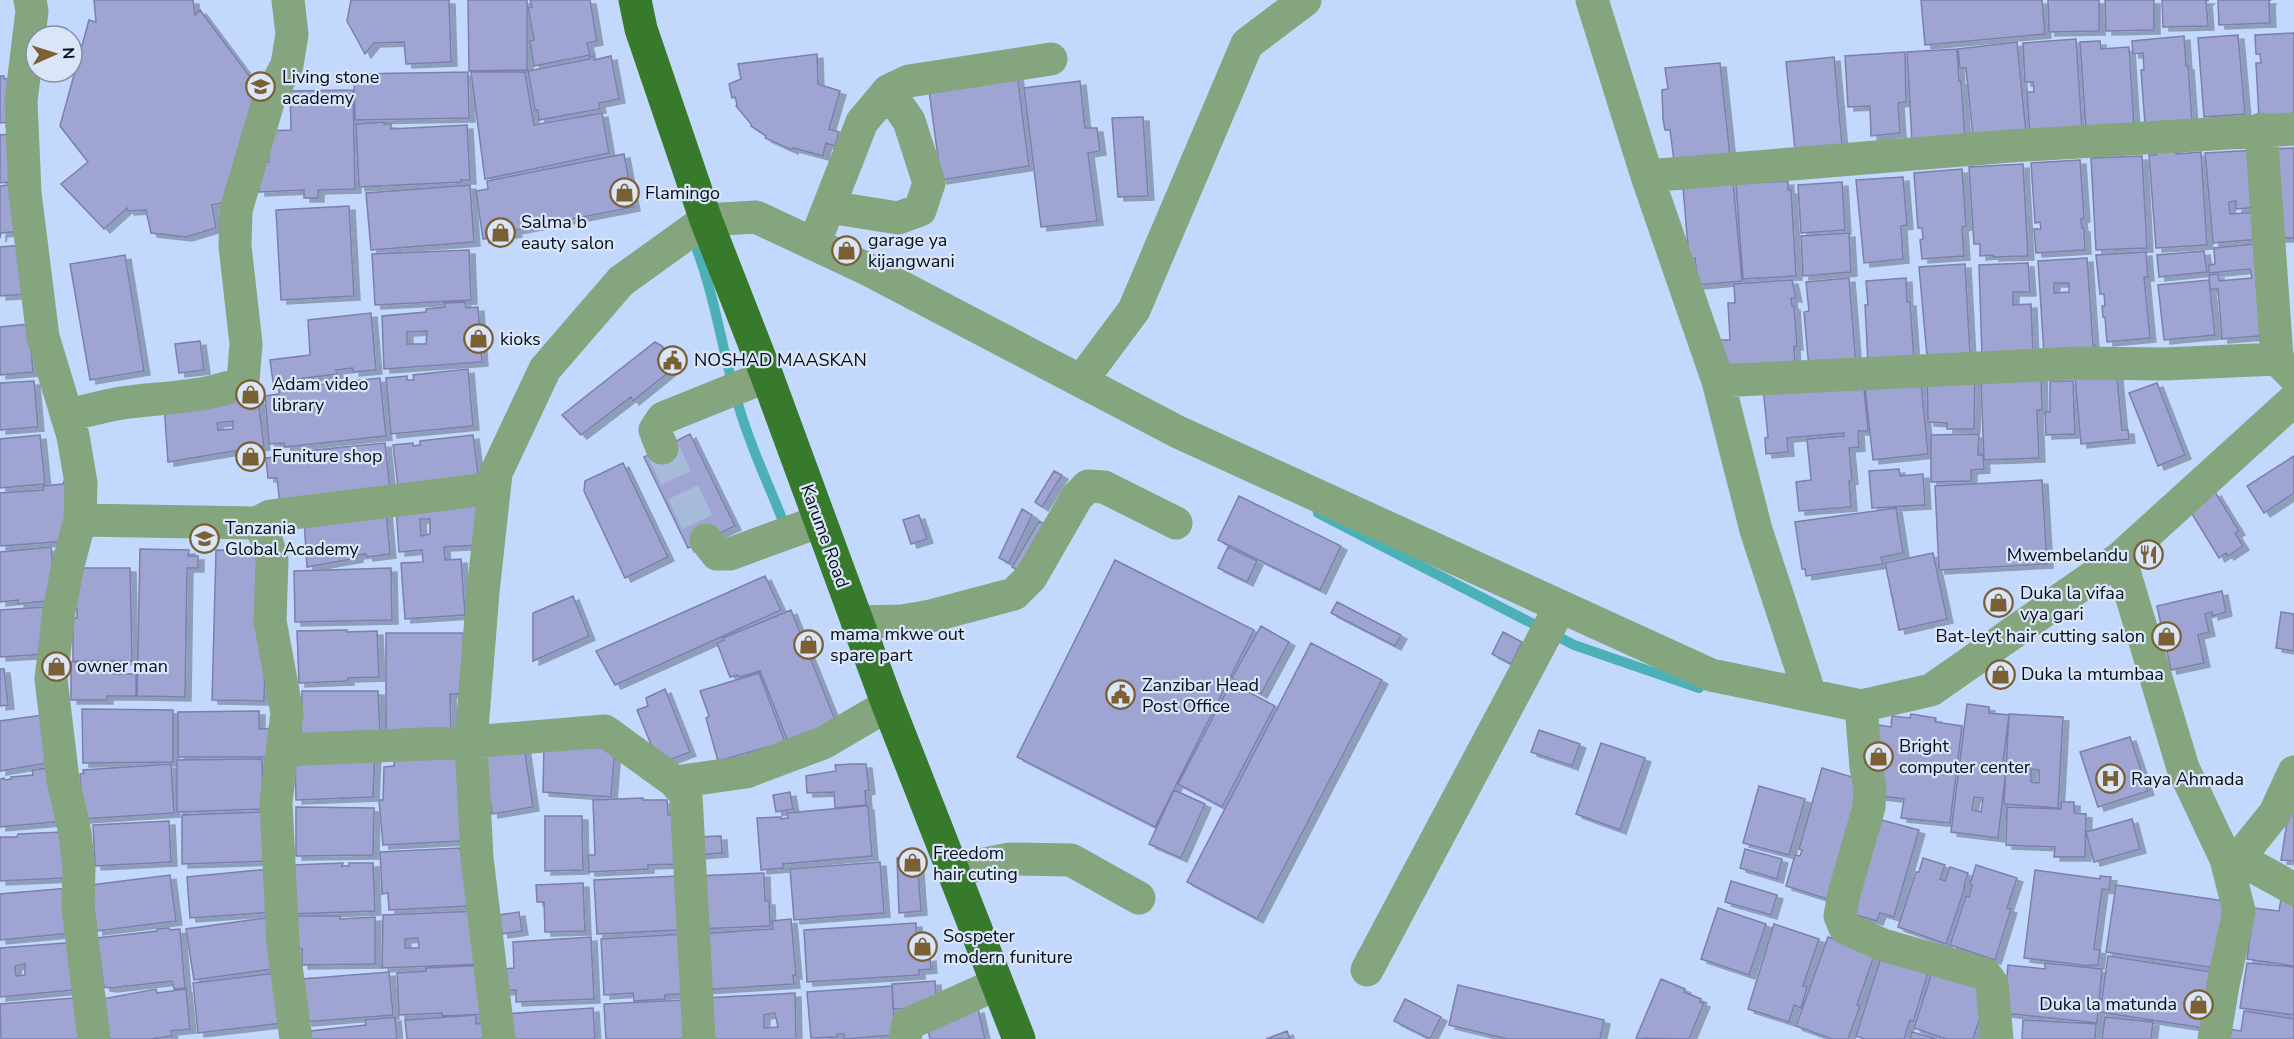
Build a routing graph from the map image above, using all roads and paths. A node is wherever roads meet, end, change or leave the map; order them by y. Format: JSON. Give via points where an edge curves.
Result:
{"nodes":[{"id":1,"x":30,"y":0,"type":"edge"},
{"id":2,"x":288,"y":0,"type":"edge"},
{"id":3,"x":624,"y":0,"type":"edge"},
{"id":4,"x":1305,"y":0,"type":"edge"},
{"id":5,"x":1592,"y":0,"type":"edge"},
{"id":6,"x":638,"y":15,"type":"edge"},
{"id":7,"x":1051,"y":59,"type":"dead end"},
{"id":8,"x":888,"y":91,"type":"junction"},
{"id":9,"x":2260,"y":129,"type":"junction"},
{"id":10,"x":2294,"y":129,"type":"edge"},
{"id":11,"x":1647,"y":176,"type":"junction"},
{"id":12,"x":829,"y":207,"type":"junction"},
{"id":13,"x":706,"y":220,"type":"junction"},
{"id":14,"x":814,"y":244,"type":"junction"},
{"id":15,"x":2286,"y":368,"type":"edge"},
{"id":16,"x":1081,"y":381,"type":"junction"},
{"id":17,"x":1718,"y":381,"type":"junction"},
{"id":18,"x":743,"y":386,"type":"junction"},
{"id":19,"x":2294,"y":400,"type":"edge"},
{"id":20,"x":66,"y":414,"type":"junction"},
{"id":21,"x":662,"y":447,"type":"tunnel mouth"},
{"id":22,"x":494,"y":488,"type":"junction"},
{"id":23,"x":80,"y":520,"type":"junction"},
{"id":24,"x":820,"y":520,"type":"junction"},
{"id":25,"x":257,"y":523,"type":"junction"},
{"id":26,"x":1176,"y":523,"type":"dead end"},
{"id":27,"x":706,"y":540,"type":"tunnel mouth"},
{"id":28,"x":2120,"y":558,"type":"junction"},
{"id":29,"x":1560,"y":607,"type":"junction"},
{"id":30,"x":858,"y":622,"type":"junction"},
{"id":31,"x":1810,"y":695,"type":"junction"},
{"id":32,"x":888,"y":705,"type":"junction"},
{"id":33,"x":1861,"y":706,"type":"junction"},
{"id":34,"x":471,"y":742,"type":"junction"},
{"id":35,"x":284,"y":750,"type":"junction"},
{"id":36,"x":2294,"y":772,"type":"edge"},
{"id":37,"x":675,"y":782,"type":"junction"},
{"id":38,"x":2234,"y":864,"type":"junction"},
{"id":39,"x":954,"y":870,"type":"junction"},
{"id":40,"x":2294,"y":889,"type":"edge"},
{"id":41,"x":1139,"y":898,"type":"dead end"},
{"id":42,"x":1367,"y":970,"type":"dead end"},
{"id":43,"x":997,"y":984,"type":"junction"},
{"id":44,"x":94,"y":1039,"type":"edge"},
{"id":45,"x":296,"y":1039,"type":"edge"},
{"id":46,"x":499,"y":1039,"type":"edge"},
{"id":47,"x":699,"y":1039,"type":"edge"},
{"id":48,"x":905,"y":1039,"type":"edge"},
{"id":49,"x":1019,"y":1039,"type":"edge"},
{"id":50,"x":1997,"y":1039,"type":"edge"},
{"id":51,"x":2214,"y":1039,"type":"edge"}],
"edges":[{"from":1,"to":20,"type":"street","via":[[21,101],[25,193],[43,337]]},
{"from":2,"to":20,"type":"street","via":[[292,34],[287,65],[269,99],[236,210],[235,246],[246,344],[243,381],[210,391]]},
{"from":3,"to":6,"type":"main road","name":"Karume Road"},
{"from":4,"to":16,"type":"street","via":[[1247,44],[1134,310]]},
{"from":5,"to":11,"type":"street"},
{"from":6,"to":13,"type":"main road","name":"Karume Road"},
{"from":7,"to":8,"type":"street","via":[[909,81]]},
{"from":8,"to":12,"type":"street","via":[[862,122]]},
{"from":8,"to":12,"type":"street","via":[[909,122],[928,183],[920,210],[898,218]]},
{"from":9,"to":10,"type":"street"},
{"from":9,"to":11,"type":"street"},
{"from":9,"to":15,"type":"street"},
{"from":11,"to":17,"type":"street"},
{"from":12,"to":14,"type":"street"},
{"from":13,"to":14,"type":"street","via":[[756,217]]},
{"from":13,"to":18,"type":"main road","name":"Karume Road"},
{"from":13,"to":22,"type":"street","via":[[621,281],[545,369],[496,473]]},
{"from":14,"to":16,"type":"street"},
{"from":15,"to":17,"type":"street","via":[[2078,363]]},
{"from":16,"to":29,"type":"street","via":[[1178,432]]},
{"from":17,"to":31,"type":"street","via":[[1756,530]]},
{"from":18,"to":21,"type":"street","via":[[663,418],[655,430]]},
{"from":18,"to":24,"type":"main road","name":"Karume Road"},
{"from":19,"to":28,"type":"street"},
{"from":20,"to":23,"type":"street","via":[[81,483]]},
{"from":22,"to":25,"type":"street","via":[[270,516]]},
{"from":22,"to":34,"type":"street"},
{"from":23,"to":25,"type":"street"},
{"from":23,"to":44,"type":"street","via":[[59,611],[51,679],[63,780],[75,833],[78,907]]},
{"from":24,"to":27,"type":"street","via":[[730,554],[717,554]]},
{"from":24,"to":30,"type":"main road","name":"Karume Road"},
{"from":25,"to":35,"type":"street","via":[[272,560],[270,621],[287,713]]},
{"from":26,"to":30,"type":"street","via":[[1104,487],[1088,486],[1077,497],[1031,577],[1014,594],[911,619]]},
{"from":28,"to":33,"type":"street","via":[[1931,690]]},
{"from":28,"to":38,"type":"street","via":[[2183,768]]},
{"from":29,"to":31,"type":"street","via":[[1711,675]]},
{"from":29,"to":42,"type":"street"},
{"from":30,"to":32,"type":"main road","name":"Karume Road"},
{"from":31,"to":33,"type":"street"},
{"from":32,"to":37,"type":"street","via":[[823,743],[746,772]]},
{"from":32,"to":39,"type":"main road","name":"Karume Road"},
{"from":33,"to":50,"type":"street","via":[[1869,807],[1840,915],[1845,928],[1883,945],[1985,974],[1992,984]]},
{"from":34,"to":35,"type":"street"},
{"from":34,"to":37,"type":"street","via":[[605,731]]},
{"from":34,"to":46,"type":"street","via":[[477,858]]},
{"from":35,"to":45,"type":"street","via":[[276,802],[278,857],[283,944]]},
{"from":36,"to":38,"type":"street","via":[[2276,813]]},
{"from":37,"to":47,"type":"street","via":[[686,795]]},
{"from":38,"to":40,"type":"street"},
{"from":38,"to":51,"type":"street","via":[[2239,911]]},
{"from":39,"to":41,"type":"street","via":[[1010,858],[1071,860]]},
{"from":39,"to":43,"type":"main road","name":"Karume Road"},
{"from":43,"to":48,"type":"street","via":[[908,1024]]},
{"from":43,"to":49,"type":"main road","name":"Karume Road"}]}
